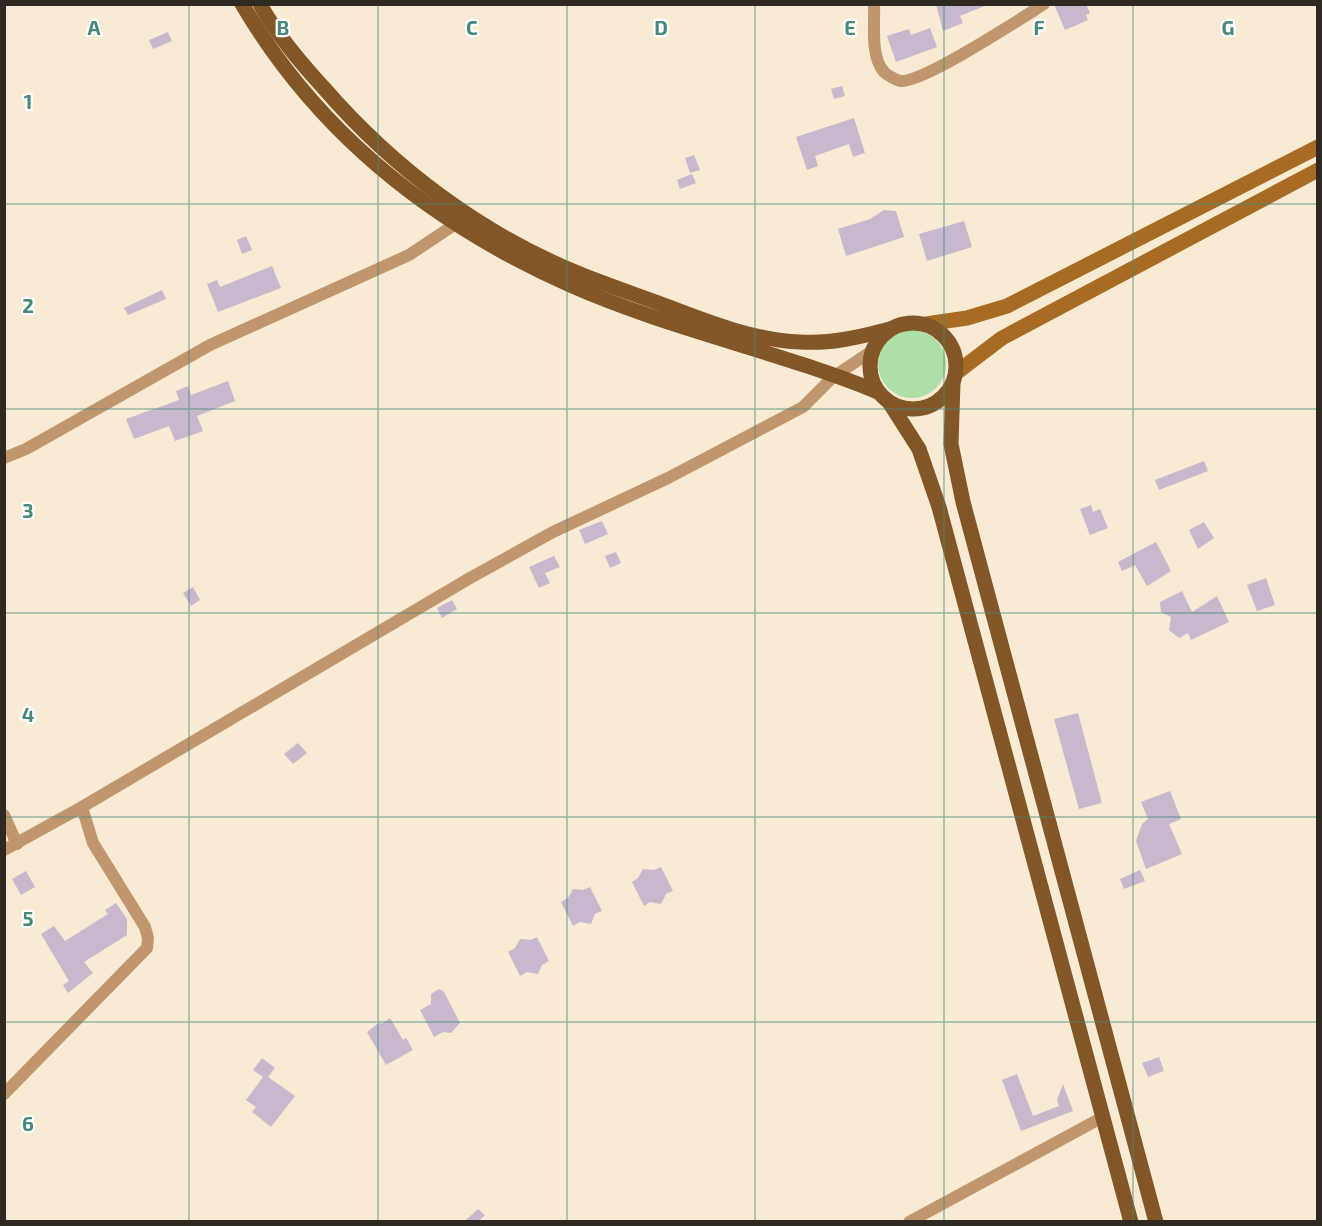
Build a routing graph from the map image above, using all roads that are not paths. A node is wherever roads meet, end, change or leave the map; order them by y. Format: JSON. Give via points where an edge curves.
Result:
{"nodes":[{"id":1,"x":242,"y":4,"type":"edge"},
{"id":2,"x":260,"y":4,"type":"edge"},
{"id":3,"x":874,"y":4,"type":"edge"},
{"id":4,"x":1044,"y":4,"type":"edge"},
{"id":5,"x":1317,"y":147,"type":"edge"},
{"id":6,"x":1317,"y":170,"type":"edge"},
{"id":7,"x":454,"y":225,"type":"junction"},
{"id":8,"x":926,"y":324,"type":"junction"},
{"id":9,"x":890,"y":329,"type":"junction"},
{"id":10,"x":872,"y":351,"type":"junction"},
{"id":11,"x":833,"y":377,"type":"junction"},
{"id":12,"x":955,"y":378,"type":"junction"},
{"id":13,"x":883,"y":397,"type":"junction"},
{"id":14,"x":4,"y":458,"type":"edge"},
{"id":15,"x":82,"y":807,"type":"junction"},
{"id":16,"x":4,"y":815,"type":"edge"},
{"id":17,"x":17,"y":844,"type":"junction"},
{"id":18,"x":4,"y":850,"type":"edge"},
{"id":19,"x":4,"y":1094,"type":"edge"},
{"id":20,"x":1103,"y":1117,"type":"junction"},
{"id":21,"x":909,"y":1221,"type":"edge"},
{"id":22,"x":1131,"y":1221,"type":"edge"},
{"id":23,"x":1156,"y":1221,"type":"edge"}],
"edges":[{"from":1,"to":7,"type":"main road","via":[[290,74],[348,140],[403,189]]},
{"from":2,"to":9,"type":"main road","via":[[303,64],[359,129],[414,177],[496,232],[578,274],[765,338],[836,341]]},
{"from":3,"to":4,"type":"street","via":[[877,60],[885,74],[900,81],[917,77],[976,46]]},
{"from":5,"to":8,"type":"main road","via":[[1007,306],[967,318]]},
{"from":6,"to":12,"type":"main road","via":[[1002,338]]},
{"from":7,"to":11,"type":"main road","via":[[571,285]]},
{"from":7,"to":14,"type":"street","via":[[410,255],[210,345]]},
{"from":8,"to":9,"type":"main road","via":[[914,322]]},
{"from":8,"to":12,"type":"main road","via":[[936,328],[955,352]]},
{"from":9,"to":10,"type":"main road"},
{"from":10,"to":11,"type":"street"},
{"from":10,"to":13,"type":"main road","via":[[872,379]]},
{"from":11,"to":13,"type":"main road"},
{"from":11,"to":15,"type":"street","via":[[813,399],[795,411],[553,532]]},
{"from":12,"to":13,"type":"main road","via":[[942,398],[926,408],[907,409]]},
{"from":12,"to":23,"type":"main road","via":[[951,444],[963,502]]},
{"from":13,"to":20,"type":"main road","via":[[919,449],[939,507]]},
{"from":15,"to":17,"type":"street"},
{"from":15,"to":19,"type":"street","via":[[93,843],[145,927],[147,948]]},
{"from":16,"to":17,"type":"street"},
{"from":17,"to":18,"type":"street"},
{"from":20,"to":21,"type":"street"},
{"from":20,"to":22,"type":"main road"}]}
